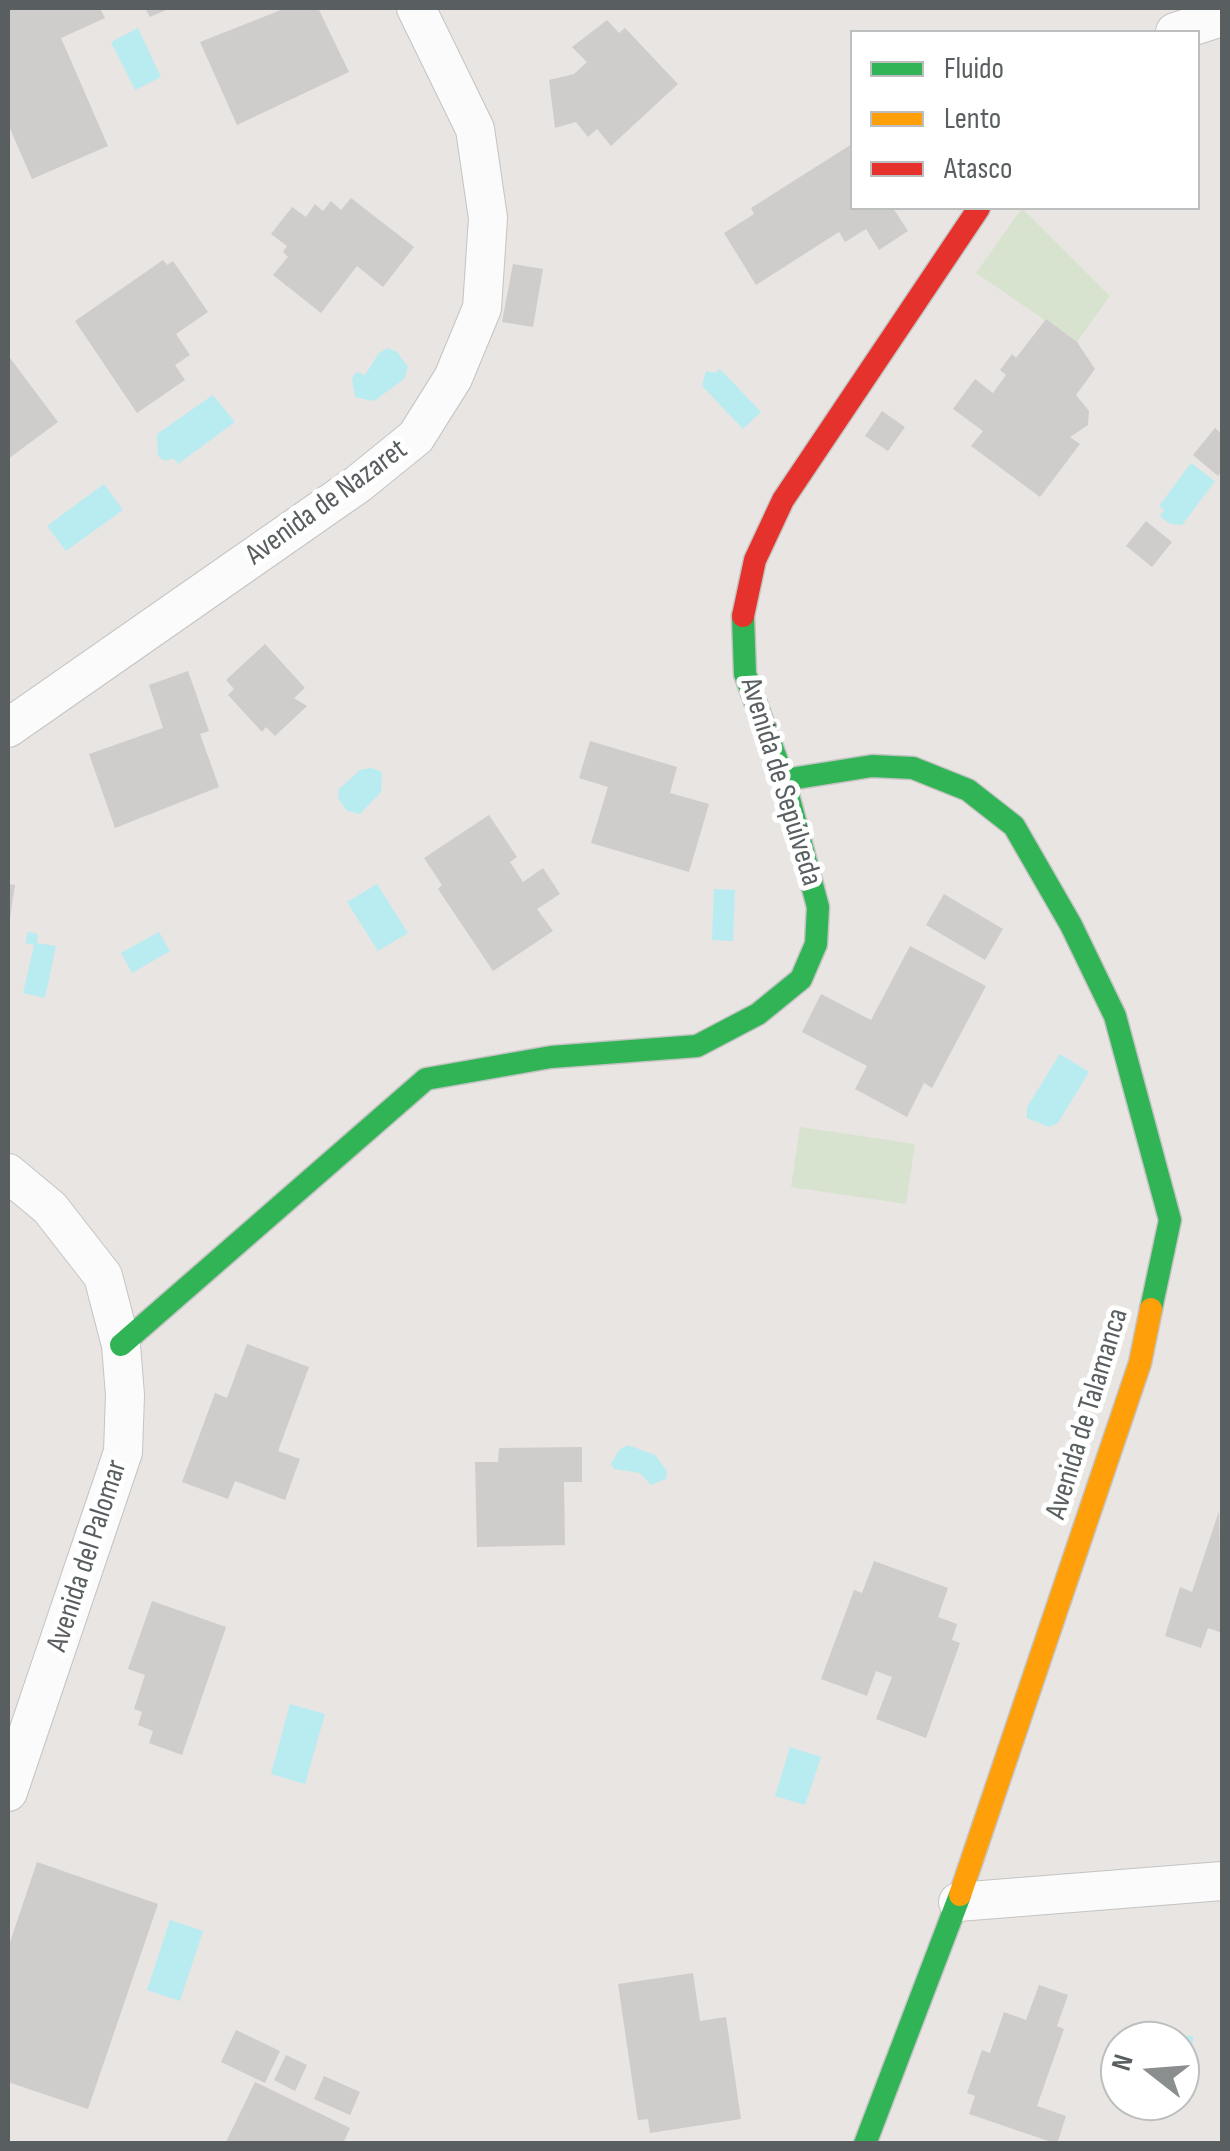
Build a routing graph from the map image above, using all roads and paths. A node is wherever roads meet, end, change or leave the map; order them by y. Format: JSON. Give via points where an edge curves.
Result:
{"nodes":[{"id":1,"x":416,"y":8,"type":"edge"},
{"id":2,"x":1222,"y":17,"type":"edge"},
{"id":3,"x":1181,"y":30,"type":"edge"},
{"id":4,"x":978,"y":210,"type":"edge"},
{"id":5,"x":8,"y":728,"type":"edge"},
{"id":6,"x":784,"y":780,"type":"junction"},
{"id":7,"x":8,"y":1172,"type":"edge"},
{"id":8,"x":121,"y":1345,"type":"junction"},
{"id":9,"x":8,"y":1792,"type":"edge"},
{"id":10,"x":1222,"y":1881,"type":"edge"},
{"id":11,"x":958,"y":1902,"type":"junction"},
{"id":12,"x":865,"y":2144,"type":"edge"}],
"edges":[{"from":1,"to":5,"type":"street","name":"Avenida de Nazaret","via":[[475,129],[488,218],[482,308],[453,378],[416,438],[358,484]]},
{"from":2,"to":3,"type":"street"},
{"from":4,"to":6,"type":"street","name":"Avenida de Sepúlveda","via":[[783,500],[755,560],[740,629],[745,674]]},
{"from":6,"to":8,"type":"street","name":"Avenida de Sepúlveda","via":[[818,906],[816,944],[801,978],[758,1014],[697,1046],[550,1057],[426,1079]]},
{"from":6,"to":11,"type":"street","name":"Avenida de Talamanca","via":[[872,766],[913,768],[968,790],[1014,826],[1115,1016],[1170,1220],[1140,1363]]},
{"from":7,"to":8,"type":"street","name":"Avenida del Palomar","via":[[50,1208],[103,1276]]},
{"from":8,"to":9,"type":"street","name":"Avenida del Palomar","via":[[123,1452]]},
{"from":10,"to":11,"type":"street"},
{"from":11,"to":12,"type":"street","name":"Avenida de Talamanca"}]}
